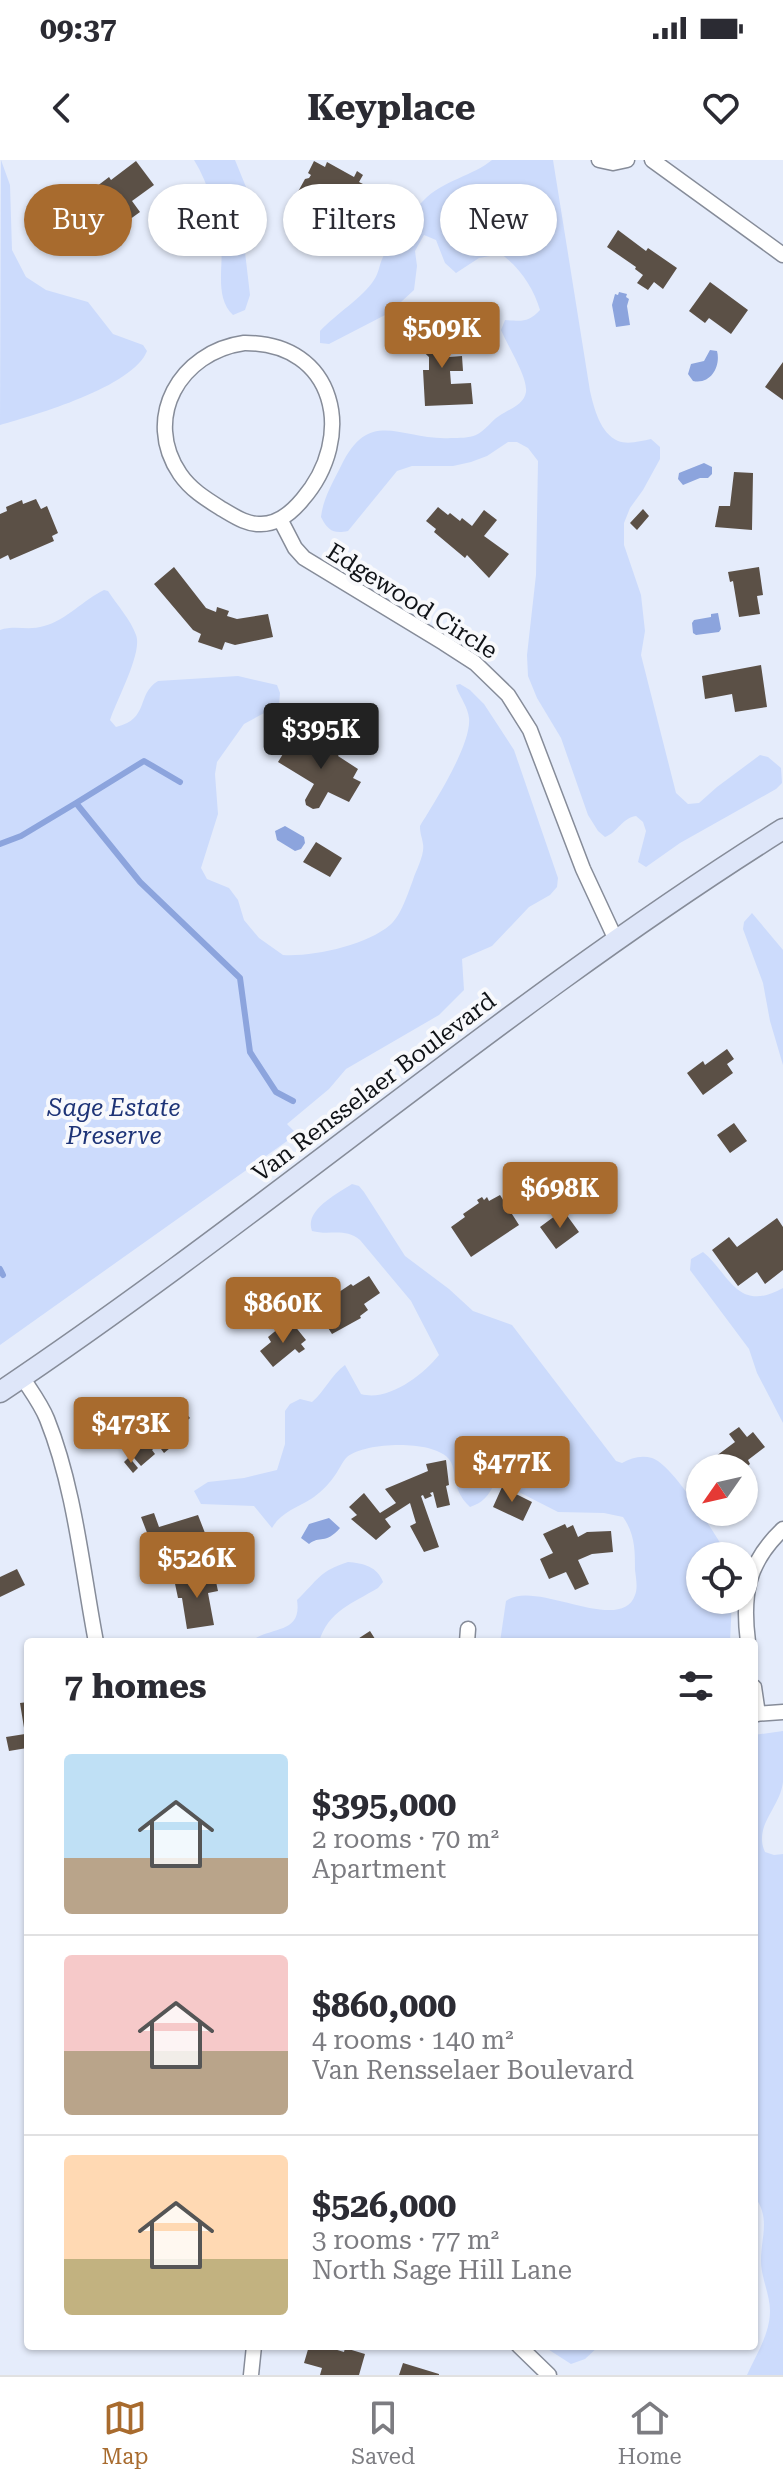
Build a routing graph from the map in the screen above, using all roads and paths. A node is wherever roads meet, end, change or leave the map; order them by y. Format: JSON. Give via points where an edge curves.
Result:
{"nodes":[{"id":1,"x":599,"y":160,"type":"edge"},
{"id":2,"x":627,"y":160,"type":"edge"},
{"id":3,"x":652,"y":160,"type":"edge"},
{"id":4,"x":783,"y":255,"type":"edge"},
{"id":5,"x":280,"y":519,"type":"junction"},
{"id":6,"x":783,"y":829,"type":"edge"},
{"id":7,"x":616,"y":940,"type":"junction"},
{"id":8,"x":22,"y":1377,"type":"junction"},
{"id":9,"x":0,"y":1392,"type":"edge"},
{"id":10,"x":783,"y":1529,"type":"edge"},
{"id":11,"x":95,"y":1638,"type":"edge"},
{"id":12,"x":748,"y":1638,"type":"edge"},
{"id":13,"x":783,"y":1712,"type":"edge"},
{"id":14,"x":758,"y":1714,"type":"edge"},
{"id":15,"x":254,"y":2350,"type":"edge"},
{"id":16,"x":523,"y":2350,"type":"edge"},
{"id":17,"x":251,"y":2375,"type":"edge"},
{"id":18,"x":549,"y":2375,"type":"edge"}],
"edges":[{"from":1,"to":2,"type":"street"},
{"from":3,"to":4,"type":"street"},
{"from":5,"to":5,"type":"street","via":[[304,498],[325,464],[334,432],[329,400],[313,371],[286,351],[255,343],[222,347],[194,364],[174,390],[166,422],[170,454],[195,490],[231,515],[258,524]]},
{"from":5,"to":7,"type":"street","name":"Edgewood Circle","via":[[304,558],[465,656],[508,695],[530,730]]},
{"from":6,"to":7,"type":"main road","name":"Van Rensselaer Boulevard"},
{"from":7,"to":8,"type":"main road","name":"Van Rensselaer Boulevard"},
{"from":8,"to":9,"type":"main road","name":"Van Rensselaer Boulevard"},
{"from":8,"to":11,"type":"street","via":[[45,1413],[59,1456]]},
{"from":10,"to":12,"type":"street","via":[[753,1567],[745,1611]]},
{"from":13,"to":14,"type":"street"},
{"from":15,"to":17,"type":"street"},
{"from":16,"to":18,"type":"street"}]}
